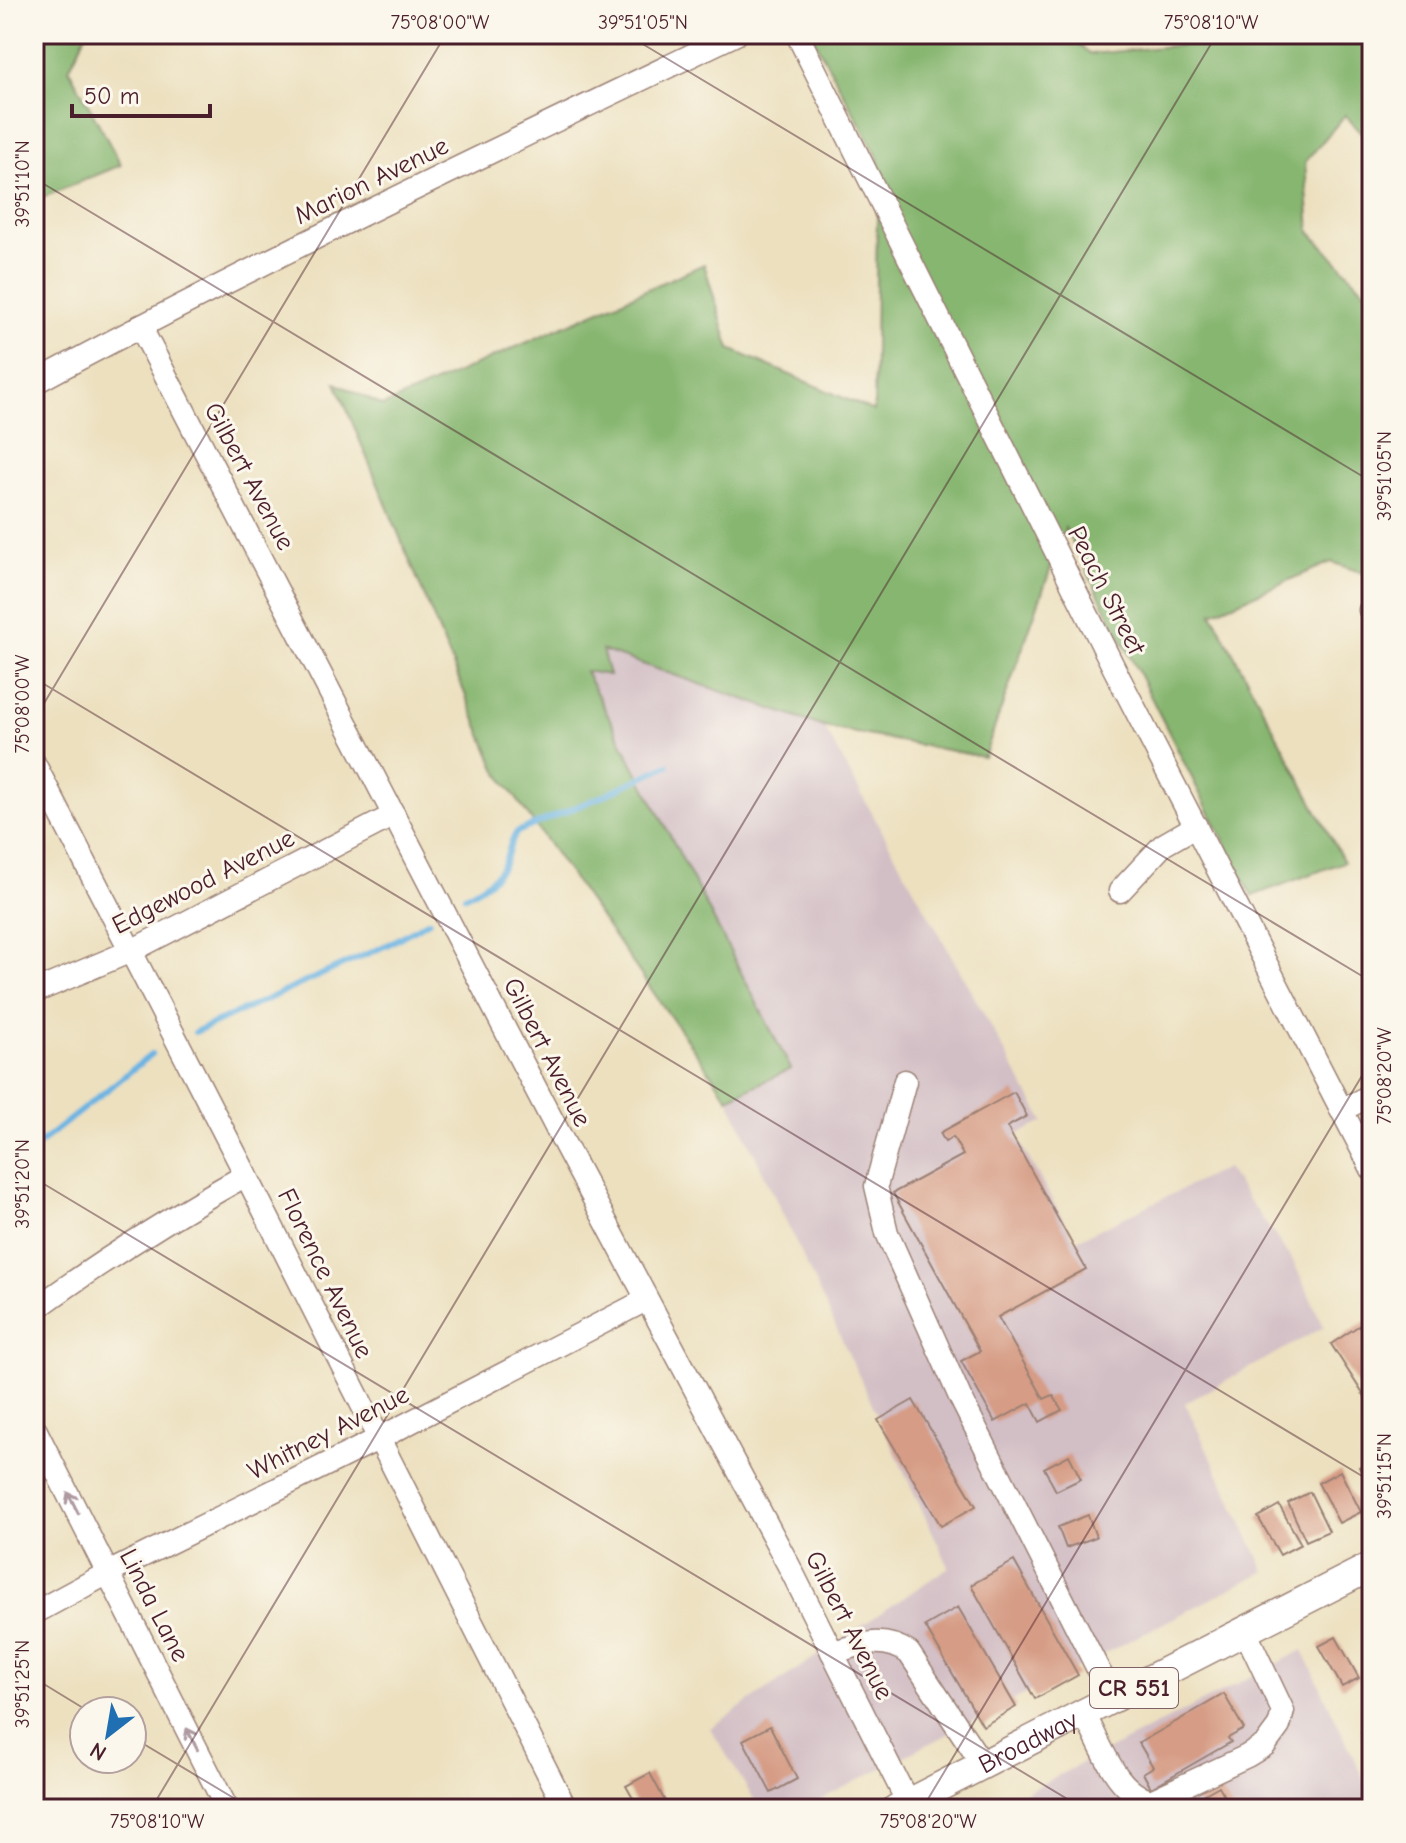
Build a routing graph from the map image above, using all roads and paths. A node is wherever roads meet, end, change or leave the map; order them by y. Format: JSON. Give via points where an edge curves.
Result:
{"nodes":[{"id":1,"x":736,"y":34,"type":"edge"},
{"id":2,"x":797,"y":34,"type":"edge"},
{"id":3,"x":140,"y":326,"type":"junction"},
{"id":4,"x":34,"y":383,"type":"edge"},
{"id":5,"x":34,"y":763,"type":"edge"},
{"id":6,"x":394,"y":815,"type":"junction"},
{"id":7,"x":1196,"y":826,"type":"junction"},
{"id":8,"x":1120,"y":891,"type":"dead end"},
{"id":9,"x":131,"y":951,"type":"junction"},
{"id":10,"x":34,"y":992,"type":"edge"},
{"id":11,"x":905,"y":1081,"type":"dead end"},
{"id":12,"x":1372,"y":1095,"type":"edge"},
{"id":13,"x":1341,"y":1110,"type":"junction"},
{"id":14,"x":1372,"y":1169,"type":"edge"},
{"id":15,"x":246,"y":1175,"type":"junction"},
{"id":16,"x":646,"y":1300,"type":"junction"},
{"id":17,"x":34,"y":1310,"type":"edge"},
{"id":18,"x":34,"y":1427,"type":"edge"},
{"id":19,"x":378,"y":1439,"type":"junction"},
{"id":20,"x":1371,"y":1570,"type":"edge"},
{"id":21,"x":108,"y":1573,"type":"junction"},
{"id":22,"x":34,"y":1613,"type":"edge"},
{"id":23,"x":1245,"y":1631,"type":"junction"},
{"id":24,"x":832,"y":1652,"type":"junction"},
{"id":25,"x":1115,"y":1698,"type":"junction"},
{"id":26,"x":1084,"y":1714,"type":"junction"},
{"id":27,"x":983,"y":1765,"type":"junction"},
{"id":28,"x":902,"y":1806,"type":"edge"},
{"id":29,"x":227,"y":1809,"type":"edge"},
{"id":30,"x":566,"y":1809,"type":"edge"}],
"edges":[{"from":1,"to":3,"type":"street","name":"Marion Avenue"},
{"from":2,"to":7,"type":"street","name":"Peach Street"},
{"from":3,"to":4,"type":"street","name":"Marion Avenue"},
{"from":3,"to":6,"type":"street","name":"Gilbert Avenue"},
{"from":5,"to":9,"type":"street","name":"Florence Avenue"},
{"from":6,"to":9,"type":"street","name":"Edgewood Avenue"},
{"from":6,"to":16,"type":"street","name":"Gilbert Avenue"},
{"from":7,"to":8,"type":"street","via":[[1163,845]]},
{"from":7,"to":13,"type":"street","name":"Peach Street"},
{"from":9,"to":10,"type":"street","name":"Edgewood Avenue"},
{"from":9,"to":15,"type":"street","name":"Florence Avenue"},
{"from":11,"to":25,"type":"street","via":[[876,1186],[887,1233],[960,1397]]},
{"from":12,"to":13,"type":"street"},
{"from":13,"to":14,"type":"street","name":"Peach Street"},
{"from":15,"to":17,"type":"street","via":[[113,1253]]},
{"from":15,"to":19,"type":"street","name":"Florence Avenue"},
{"from":16,"to":19,"type":"street","name":"Whitney Avenue"},
{"from":16,"to":24,"type":"street","name":"Gilbert Avenue"},
{"from":21,"to":18,"type":"street","name":"Linda Lane","one_way":true},
{"from":19,"to":21,"type":"street","name":"Whitney Avenue"},
{"from":19,"to":30,"type":"street","name":"Florence Avenue"},
{"from":20,"to":23,"type":"main road","name":"Broadway","number":"CR 551"},
{"from":21,"to":22,"type":"street","name":"Whitney Avenue"},
{"from":29,"to":21,"type":"street","name":"Linda Lane","one_way":true},
{"from":23,"to":25,"type":"main road","name":"Broadway","number":"CR 551"},
{"from":23,"to":26,"type":"street","via":[[1283,1711],[1265,1745],[1247,1756],[1151,1801],[1139,1798],[1123,1785]]},
{"from":24,"to":27,"type":"street","via":[[871,1642],[894,1643],[909,1653]]},
{"from":24,"to":28,"type":"street","name":"Gilbert Avenue"},
{"from":25,"to":26,"type":"main road","name":"Broadway","number":"CR 551"},
{"from":26,"to":27,"type":"main road","name":"Broadway","number":"CR 551"},
{"from":27,"to":28,"type":"main road","name":"Broadway","number":"CR 551"}]}
